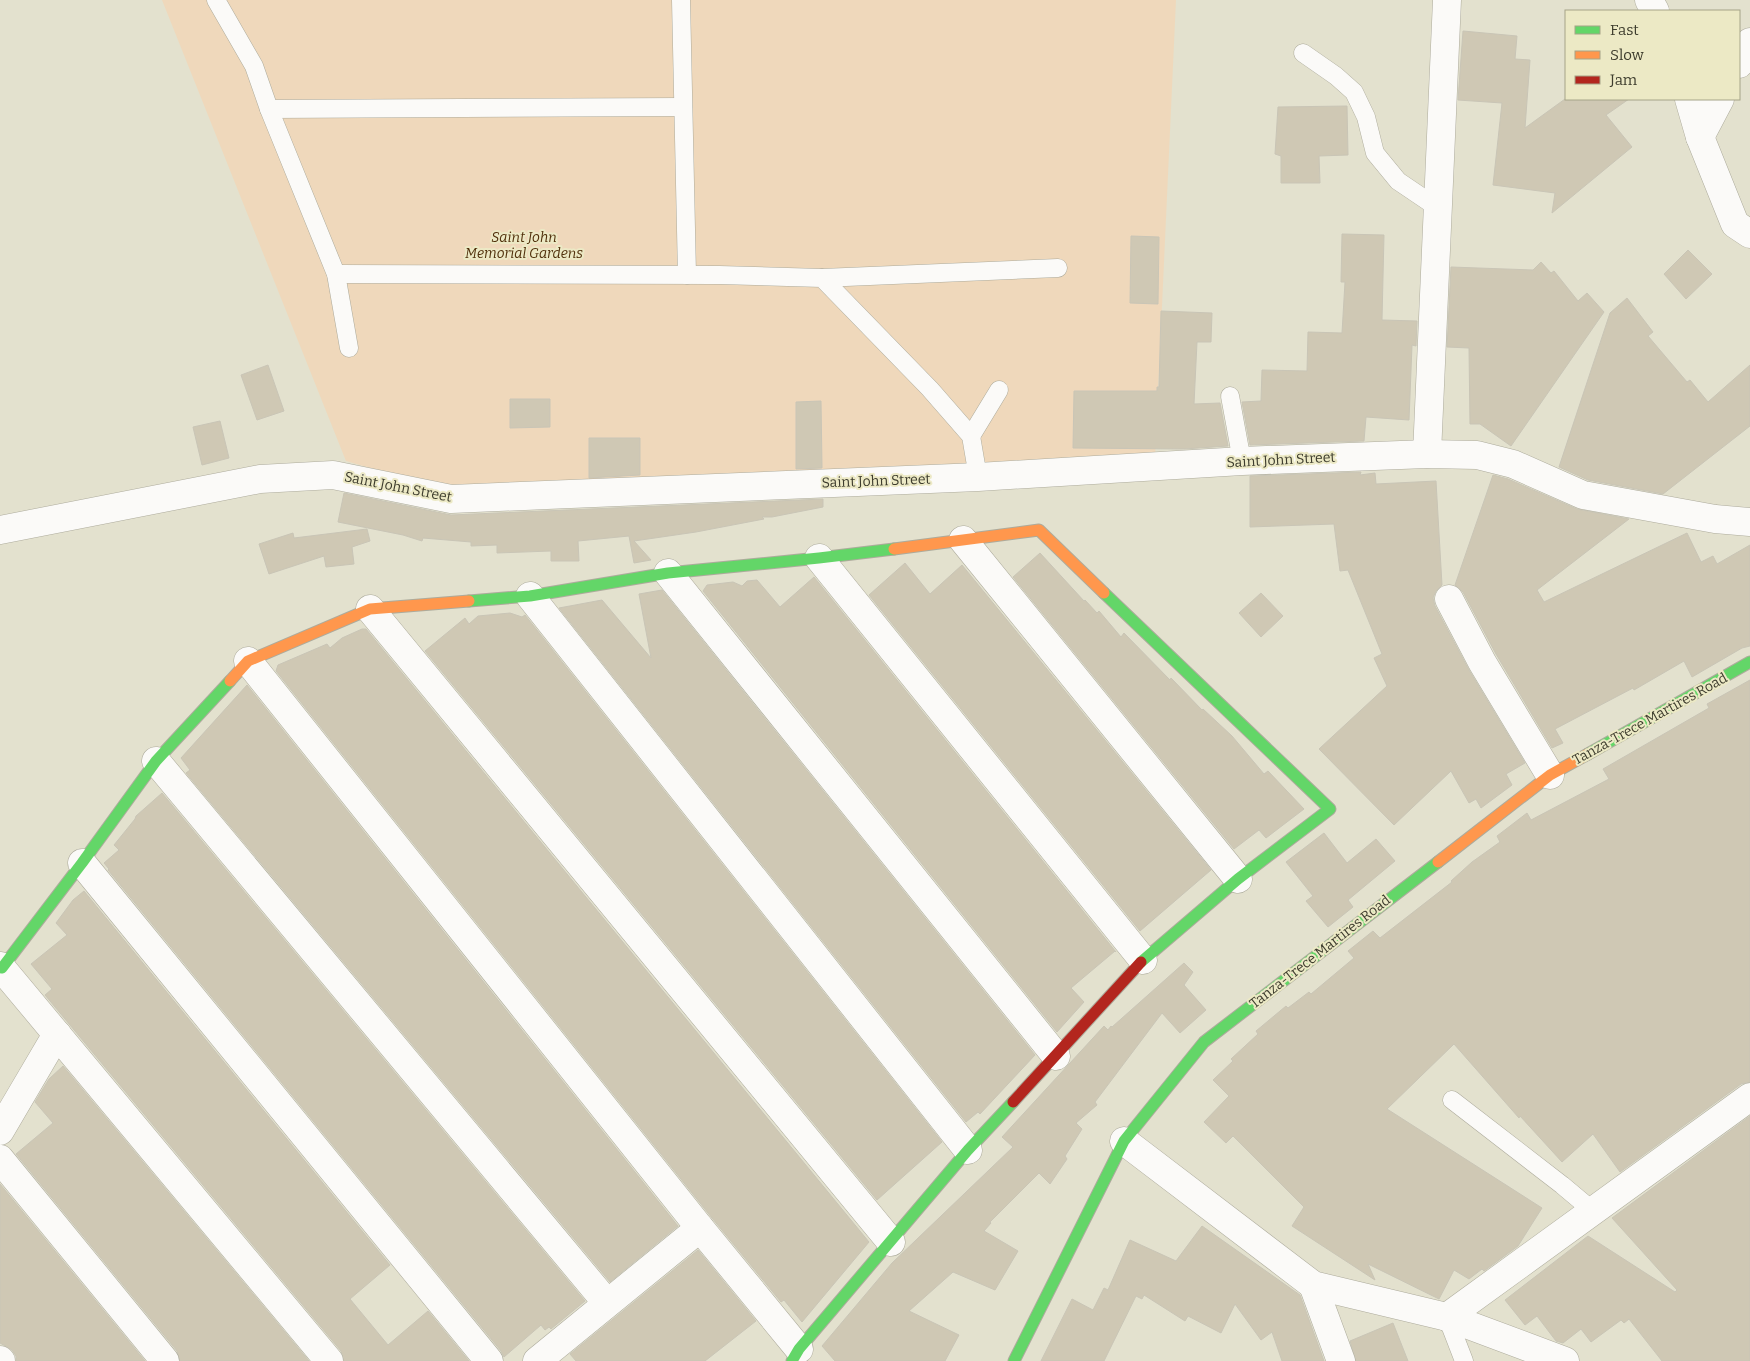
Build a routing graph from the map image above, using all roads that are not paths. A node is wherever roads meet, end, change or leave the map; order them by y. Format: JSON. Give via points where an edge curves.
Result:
{"nodes":[{"id":1,"x":216,"y":0,"type":"edge"},
{"id":2,"x":681,"y":0,"type":"edge"},
{"id":3,"x":1447,"y":0,"type":"edge"},
{"id":4,"x":1750,"y":42,"type":"edge"},
{"id":5,"x":1303,"y":53,"type":"dead end"},
{"id":6,"x":1740,"y":62,"type":"edge"},
{"id":7,"x":1690,"y":100,"type":"edge"},
{"id":8,"x":1719,"y":100,"type":"edge"},
{"id":9,"x":683,"y":107,"type":"junction"},
{"id":10,"x":270,"y":109,"type":"junction"},
{"id":11,"x":1700,"y":136,"type":"junction"},
{"id":12,"x":1438,"y":208,"type":"junction"},
{"id":13,"x":1750,"y":234,"type":"edge"},
{"id":14,"x":1058,"y":268,"type":"dead end"},
{"id":15,"x":336,"y":274,"type":"junction"},
{"id":16,"x":687,"y":275,"type":"junction"},
{"id":17,"x":822,"y":278,"type":"junction"},
{"id":18,"x":349,"y":348,"type":"dead end"},
{"id":19,"x":999,"y":390,"type":"dead end"},
{"id":20,"x":1230,"y":396,"type":"dead end"},
{"id":21,"x":972,"y":436,"type":"junction"},
{"id":22,"x":1427,"y":454,"type":"junction"},
{"id":23,"x":1242,"y":461,"type":"junction"},
{"id":24,"x":978,"y":477,"type":"junction"},
{"id":25,"x":1750,"y":522,"type":"edge"},
{"id":26,"x":0,"y":530,"type":"edge"},
{"id":27,"x":963,"y":540,"type":"junction"},
{"id":28,"x":819,"y":558,"type":"junction"},
{"id":29,"x":668,"y":574,"type":"junction"},
{"id":30,"x":530,"y":596,"type":"junction"},
{"id":31,"x":1449,"y":599,"type":"dead end"},
{"id":32,"x":370,"y":608,"type":"junction"},
{"id":33,"x":248,"y":661,"type":"junction"},
{"id":34,"x":1750,"y":662,"type":"edge"},
{"id":35,"x":156,"y":761,"type":"junction"},
{"id":36,"x":1550,"y":775,"type":"junction"},
{"id":37,"x":82,"y":863,"type":"junction"},
{"id":38,"x":1238,"y":879,"type":"junction"},
{"id":39,"x":1143,"y":960,"type":"junction"},
{"id":40,"x":1,"y":967,"type":"edge"},
{"id":41,"x":57,"y":1034,"type":"junction"},
{"id":42,"x":1056,"y":1056,"type":"junction"},
{"id":43,"x":1750,"y":1097,"type":"edge"},
{"id":44,"x":1452,"y":1100,"type":"dead end"},
{"id":45,"x":0,"y":1131,"type":"edge"},
{"id":46,"x":1124,"y":1141,"type":"junction"},
{"id":47,"x":968,"y":1150,"type":"junction"},
{"id":48,"x":0,"y":1159,"type":"edge"},
{"id":49,"x":1592,"y":1211,"type":"junction"},
{"id":50,"x":700,"y":1228,"type":"junction"},
{"id":51,"x":891,"y":1242,"type":"junction"},
{"id":52,"x":1313,"y":1285,"type":"junction"},
{"id":53,"x":607,"y":1303,"type":"junction"},
{"id":54,"x":1447,"y":1317,"type":"junction"},
{"id":55,"x":796,"y":1355,"type":"edge"},
{"id":56,"x":165,"y":1361,"type":"edge"},
{"id":57,"x":329,"y":1361,"type":"edge"},
{"id":58,"x":489,"y":1361,"type":"edge"},
{"id":59,"x":537,"y":1361,"type":"edge"},
{"id":60,"x":1014,"y":1361,"type":"edge"},
{"id":61,"x":1341,"y":1361,"type":"edge"},
{"id":62,"x":1464,"y":1361,"type":"edge"},
{"id":63,"x":1564,"y":1361,"type":"edge"}],
"edges":[{"from":1,"to":10,"type":"lane","via":[[254,66]]},
{"from":2,"to":9,"type":"lane"},
{"from":3,"to":12,"type":"street"},
{"from":4,"to":6,"type":"street"},
{"from":5,"to":12,"type":"lane","via":[[1354,92],[1366,117],[1375,153],[1398,181]]},
{"from":7,"to":11,"type":"street"},
{"from":8,"to":11,"type":"street"},
{"from":9,"to":10,"type":"lane"},
{"from":9,"to":16,"type":"lane"},
{"from":10,"to":15,"type":"lane"},
{"from":11,"to":13,"type":"street","via":[[1735,224]]},
{"from":12,"to":22,"type":"street"},
{"from":14,"to":17,"type":"lane"},
{"from":15,"to":16,"type":"lane"},
{"from":15,"to":18,"type":"lane"},
{"from":16,"to":17,"type":"lane"},
{"from":17,"to":21,"type":"lane"},
{"from":19,"to":21,"type":"lane"},
{"from":20,"to":23,"type":"lane"},
{"from":21,"to":24,"type":"lane"},
{"from":22,"to":23,"type":"street","name":"Saint John Street"},
{"from":22,"to":25,"type":"street","name":"Saint John Street","via":[[1477,455],[1513,464],[1583,495],[1715,519]]},
{"from":23,"to":24,"type":"street","name":"Saint John Street"},
{"from":24,"to":26,"type":"street","name":"Saint John Street","via":[[451,499],[333,475],[296,477],[260,479]]},
{"from":27,"to":28,"type":"street"},
{"from":27,"to":38,"type":"street"},
{"from":27,"to":38,"type":"street","via":[[1039,530],[1330,809]]},
{"from":28,"to":29,"type":"street"},
{"from":28,"to":39,"type":"street"},
{"from":29,"to":30,"type":"street"},
{"from":29,"to":42,"type":"street"},
{"from":30,"to":32,"type":"street"},
{"from":30,"to":47,"type":"street"},
{"from":31,"to":36,"type":"street","via":[[1482,662]]},
{"from":32,"to":33,"type":"street"},
{"from":32,"to":51,"type":"street"},
{"from":33,"to":35,"type":"street"},
{"from":33,"to":50,"type":"street"},
{"from":34,"to":36,"type":"street","name":"Tanza-Trece Martires Road"},
{"from":35,"to":37,"type":"street"},
{"from":35,"to":53,"type":"street"},
{"from":36,"to":46,"type":"street","name":"Tanza-Trece Martires Road","via":[[1204,1042]]},
{"from":37,"to":40,"type":"street"},
{"from":37,"to":58,"type":"street"},
{"from":38,"to":39,"type":"street"},
{"from":39,"to":42,"type":"street"},
{"from":40,"to":41,"type":"street"},
{"from":41,"to":45,"type":"street"},
{"from":41,"to":57,"type":"street"},
{"from":42,"to":47,"type":"street"},
{"from":43,"to":49,"type":"street"},
{"from":44,"to":49,"type":"lane"},
{"from":46,"to":52,"type":"street"},
{"from":46,"to":60,"type":"street","name":"Tanza-Trece Martires Road"},
{"from":47,"to":51,"type":"street"},
{"from":48,"to":56,"type":"street"},
{"from":49,"to":54,"type":"street"},
{"from":50,"to":53,"type":"street"},
{"from":50,"to":55,"type":"street"},
{"from":51,"to":55,"type":"street"},
{"from":52,"to":54,"type":"street"},
{"from":52,"to":61,"type":"street"},
{"from":53,"to":59,"type":"street"},
{"from":54,"to":62,"type":"lane"},
{"from":54,"to":63,"type":"street"}]}
